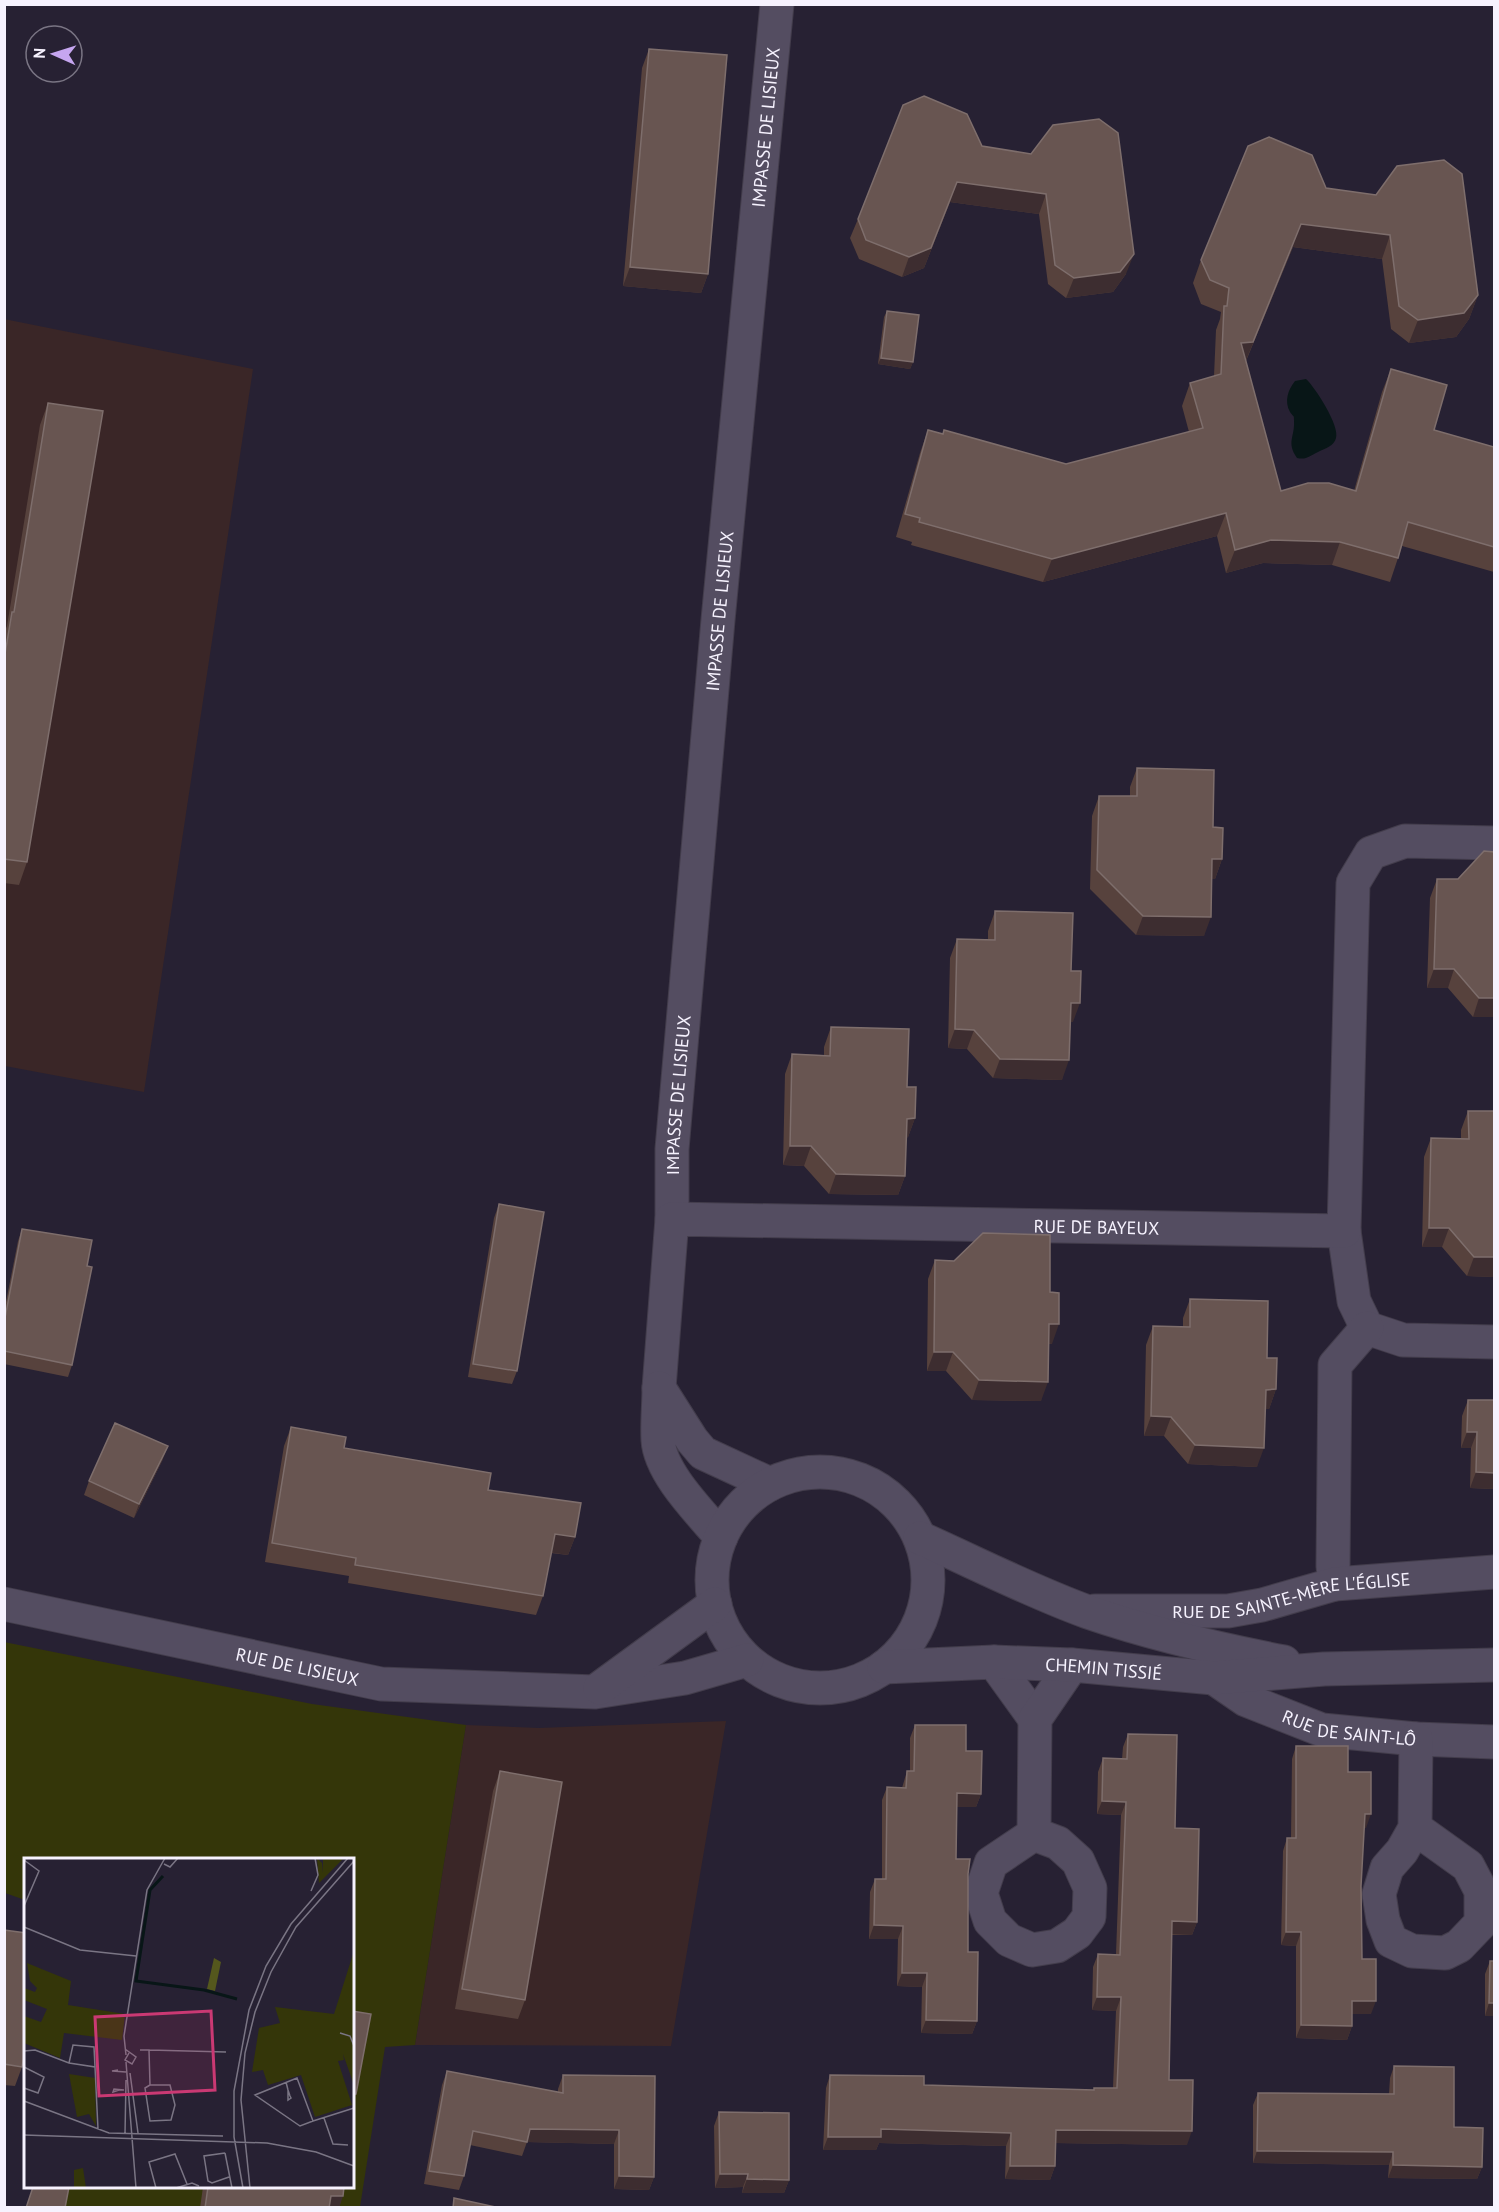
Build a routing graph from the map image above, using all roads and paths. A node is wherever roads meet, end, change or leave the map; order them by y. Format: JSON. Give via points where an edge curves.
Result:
{"nodes":[{"id":1,"x":777,"y":4,"type":"edge"},
{"id":2,"x":1494,"y":843,"type":"edge"},
{"id":3,"x":672,"y":1219,"type":"junction"},
{"id":4,"x":1344,"y":1231,"type":"junction"},
{"id":5,"x":1367,"y":1328,"type":"junction"},
{"id":6,"x":1494,"y":1342,"type":"edge"},
{"id":7,"x":659,"y":1388,"type":"junction"},
{"id":8,"x":770,"y":1484,"type":"junction"},
{"id":9,"x":721,"y":1537,"type":"junction"},
{"id":10,"x":920,"y":1538,"type":"junction"},
{"id":11,"x":1494,"y":1572,"type":"edge"},
{"id":12,"x":1335,"y":1584,"type":"junction"},
{"id":13,"x":4,"y":1604,"type":"edge"},
{"id":14,"x":715,"y":1604,"type":"junction"},
{"id":15,"x":1087,"y":1611,"type":"junction"},
{"id":16,"x":747,"y":1660,"type":"junction"},
{"id":17,"x":994,"y":1662,"type":"junction"},
{"id":18,"x":1072,"y":1665,"type":"junction"},
{"id":19,"x":1494,"y":1665,"type":"edge"},
{"id":20,"x":884,"y":1667,"type":"junction"},
{"id":21,"x":1324,"y":1670,"type":"junction"},
{"id":22,"x":1214,"y":1678,"type":"junction"},
{"id":23,"x":595,"y":1692,"type":"junction"},
{"id":24,"x":1035,"y":1719,"type":"junction"},
{"id":25,"x":1416,"y":1739,"type":"junction"},
{"id":26,"x":1494,"y":1742,"type":"edge"},
{"id":27,"x":1415,"y":1828,"type":"dead end"},
{"id":28,"x":1034,"y":1834,"type":"dead end"}],
"edges":[{"from":1,"to":3,"type":"street","name":"IMPASSE DE LISIEUX","via":[[672,1149]]},
{"from":2,"to":4,"type":"street","via":[[1405,841],[1371,853],[1353,883]]},
{"from":3,"to":4,"type":"street","name":"RUE DE BAYEUX"},
{"from":3,"to":7,"type":"street"},
{"from":4,"to":5,"type":"street","via":[[1354,1301]]},
{"from":5,"to":6,"type":"street","via":[[1403,1340]]},
{"from":5,"to":12,"type":"street","via":[[1335,1365]]},
{"from":7,"to":8,"type":"street","via":[[703,1453]]},
{"from":7,"to":9,"type":"street","via":[[658,1442],[667,1466],[677,1485]]},
{"from":8,"to":9,"type":"street","via":[[739,1508]]},
{"from":8,"to":10,"type":"street","via":[[815,1471],[854,1476],[896,1502]]},
{"from":9,"to":14,"type":"street","via":[[712,1582]]},
{"from":10,"to":15,"type":"street","name":"CHEMIN TISSIÉ","via":[[985,1570]]},
{"from":10,"to":20,"type":"street","via":[[927,1565],[926,1602],[918,1626],[904,1648]]},
{"from":11,"to":12,"type":"street","name":"RUE DE SAINTE-MÈRE L'ÉGLISE"},
{"from":12,"to":15,"type":"street","name":"RUE DE SAINTE-MÈRE L'ÉGLISE","via":[[1228,1611]]},
{"from":13,"to":23,"type":"street","name":"RUE DE LISIEUX","via":[[381,1684]]},
{"from":14,"to":16,"type":"street","via":[[730,1640]]},
{"from":14,"to":23,"type":"street"},
{"from":15,"to":21,"type":"street","name":"CHEMIN TISSIÉ","via":[[1168,1637]]},
{"from":16,"to":20,"type":"street","via":[[774,1678],[809,1688],[840,1687]]},
{"from":16,"to":23,"type":"street","name":"RUE DE LISIEUX","via":[[685,1678]]},
{"from":17,"to":18,"type":"street","name":"CHEMIN TISSIÉ"},
{"from":17,"to":20,"type":"street","name":"CHEMIN TISSIÉ"},
{"from":17,"to":24,"type":"street"},
{"from":18,"to":22,"type":"street","name":"CHEMIN TISSIÉ"},
{"from":18,"to":24,"type":"street"},
{"from":19,"to":21,"type":"street","name":"CHEMIN TISSIÉ"},
{"from":21,"to":22,"type":"street","name":"CHEMIN TISSIÉ"},
{"from":22,"to":25,"type":"street","name":"RUE DE SAINT-LÔ","via":[[1246,1700],[1322,1730]]},
{"from":24,"to":28,"type":"street"},
{"from":25,"to":26,"type":"street","name":"RUE DE SAINT-LÔ"},
{"from":25,"to":27,"type":"street"}]}
